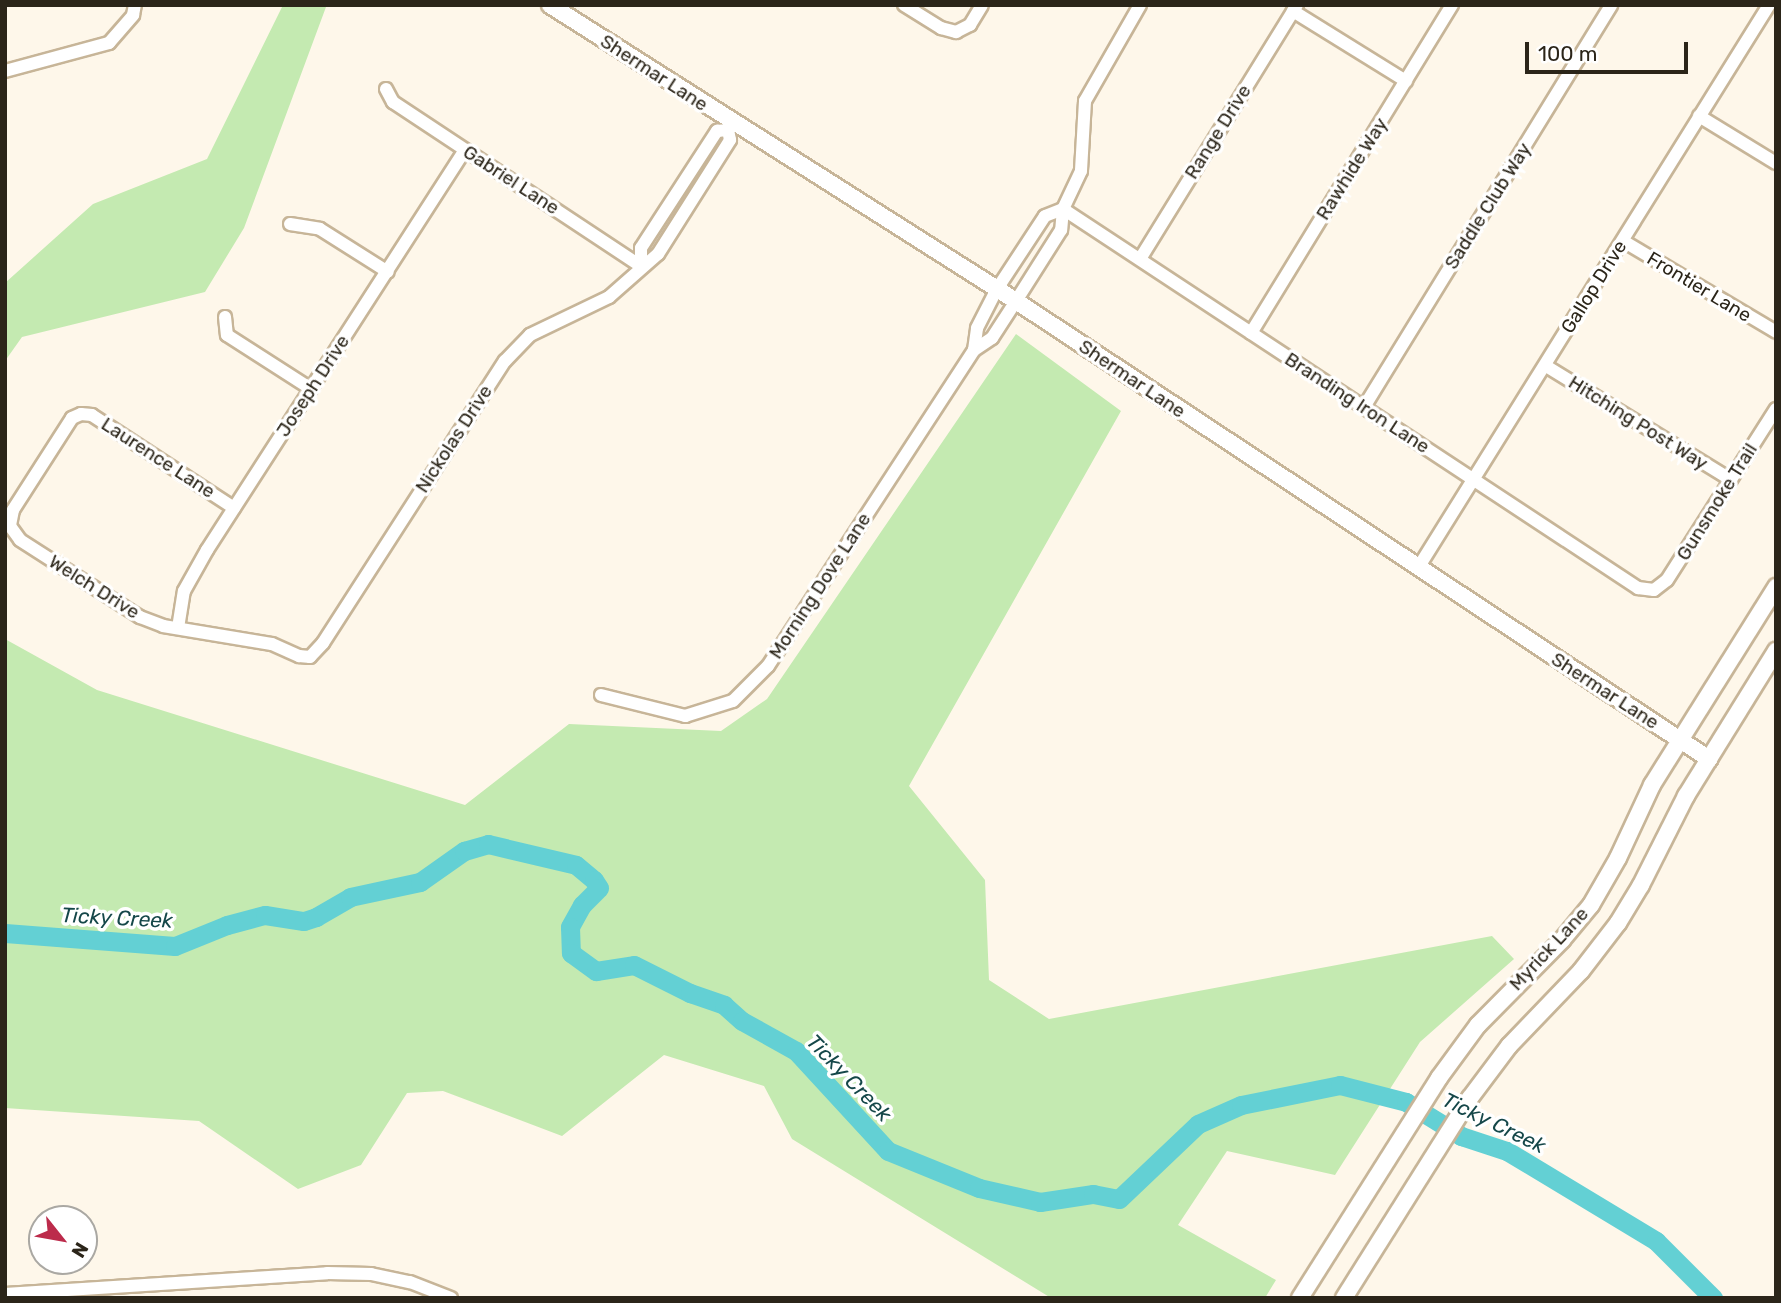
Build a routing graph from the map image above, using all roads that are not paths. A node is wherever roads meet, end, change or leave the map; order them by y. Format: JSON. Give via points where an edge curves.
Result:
{"nodes":[{"id":1,"x":135,"y":5,"type":"edge"},
{"id":2,"x":550,"y":5,"type":"edge"},
{"id":3,"x":904,"y":5,"type":"edge"},
{"id":4,"x":982,"y":5,"type":"edge"},
{"id":5,"x":1140,"y":5,"type":"edge"},
{"id":6,"x":1452,"y":5,"type":"edge"},
{"id":7,"x":1611,"y":5,"type":"edge"},
{"id":8,"x":1769,"y":5,"type":"edge"},
{"id":9,"x":1295,"y":8,"type":"edge"},
{"id":10,"x":5,"y":71,"type":"edge"},
{"id":11,"x":1406,"y":81,"type":"junction"},
{"id":12,"x":386,"y":89,"type":"dead end"},
{"id":13,"x":1699,"y":116,"type":"junction"},
{"id":14,"x":730,"y":127,"type":"junction"},
{"id":15,"x":465,"y":150,"type":"junction"},
{"id":16,"x":1776,"y":163,"type":"edge"},
{"id":17,"x":1063,"y":209,"type":"junction"},
{"id":18,"x":290,"y":224,"type":"dead end"},
{"id":19,"x":1623,"y":241,"type":"junction"},
{"id":20,"x":1140,"y":259,"type":"junction"},
{"id":21,"x":641,"y":266,"type":"junction"},
{"id":22,"x":388,"y":272,"type":"junction"},
{"id":23,"x":997,"y":289,"type":"junction"},
{"id":24,"x":1016,"y":302,"type":"junction"},
{"id":25,"x":225,"y":317,"type":"dead end"},
{"id":26,"x":1776,"y":332,"type":"edge"},
{"id":27,"x":1251,"y":333,"type":"junction"},
{"id":28,"x":974,"y":349,"type":"junction"},
{"id":29,"x":1546,"y":366,"type":"junction"},
{"id":30,"x":311,"y":389,"type":"junction"},
{"id":31,"x":1364,"y":407,"type":"junction"},
{"id":32,"x":1776,"y":409,"type":"edge"},
{"id":33,"x":1474,"y":480,"type":"junction"},
{"id":34,"x":1731,"y":480,"type":"junction"},
{"id":35,"x":234,"y":508,"type":"junction"},
{"id":36,"x":10,"y":526,"type":"joint"},
{"id":37,"x":1418,"y":568,"type":"junction"},
{"id":38,"x":1776,"y":587,"type":"edge"},
{"id":39,"x":1654,"y":590,"type":"joint"},
{"id":40,"x":178,"y":628,"type":"junction"},
{"id":41,"x":1776,"y":651,"type":"edge"},
{"id":42,"x":310,"y":657,"type":"joint"},
{"id":43,"x":601,"y":695,"type":"dead end"},
{"id":44,"x":1680,"y":740,"type":"junction"},
{"id":45,"x":1709,"y":760,"type":"junction"},
{"id":46,"x":5,"y":1294,"type":"edge"},
{"id":47,"x":451,"y":1298,"type":"edge"},
{"id":48,"x":1300,"y":1298,"type":"edge"},
{"id":49,"x":1344,"y":1298,"type":"edge"}],
"edges":[{"from":1,"to":10,"type":"street","via":[[133,15],[108,43]]},
{"from":2,"to":14,"type":"street","name":"Shermar Lane"},
{"from":3,"to":4,"type":"street","via":[[956,32],[970,25]]},
{"from":5,"to":17,"type":"street","name":"Morning Dove Lane","via":[[1085,101],[1081,171]]},
{"from":6,"to":11,"type":"street","name":"Rawhide Way"},
{"from":7,"to":31,"type":"street","name":"Saddle Club Way"},
{"from":8,"to":13,"type":"street","name":"Gallop Drive"},
{"from":9,"to":11,"type":"street"},
{"from":9,"to":20,"type":"street","name":"Range Drive"},
{"from":11,"to":27,"type":"street","name":"Rawhide Way"},
{"from":12,"to":15,"type":"street","name":"Gabriel Lane","via":[[393,102]]},
{"from":13,"to":16,"type":"street"},
{"from":13,"to":19,"type":"street","name":"Gallop Drive"},
{"from":14,"to":21,"type":"street","name":"Nickolas Drive","via":[[718,131],[641,248]]},
{"from":14,"to":23,"type":"street","name":"Shermar Lane"},
{"from":15,"to":21,"type":"street","name":"Gabriel Lane"},
{"from":15,"to":22,"type":"street","name":"Joseph Drive"},
{"from":17,"to":20,"type":"street","name":"Branding Iron Lane"},
{"from":17,"to":23,"type":"street","name":"Morning Dove Lane","via":[[1045,216]]},
{"from":17,"to":24,"type":"street","name":"Morning Dove Lane","via":[[1061,230]]},
{"from":18,"to":22,"type":"street","via":[[320,229]]},
{"from":19,"to":26,"type":"street","name":"Frontier Lane"},
{"from":19,"to":29,"type":"street","name":"Gallop Drive"},
{"from":20,"to":27,"type":"street","name":"Branding Iron Lane"},
{"from":21,"to":42,"type":"street","name":"Nickolas Drive","via":[[609,297],[530,335],[505,361]]},
{"from":22,"to":30,"type":"street","name":"Joseph Drive"},
{"from":23,"to":24,"type":"street","name":"Shermar Lane"},
{"from":23,"to":28,"type":"street","name":"Morning Dove Lane","via":[[977,328]]},
{"from":24,"to":28,"type":"street","name":"Morning Dove Lane","via":[[992,338]]},
{"from":24,"to":37,"type":"street","name":"Shermar Lane"},
{"from":25,"to":30,"type":"street","via":[[227,335]]},
{"from":27,"to":31,"type":"street","name":"Branding Iron Lane"},
{"from":28,"to":43,"type":"street","name":"Morning Dove Lane","via":[[768,666],[733,701],[685,716]]},
{"from":29,"to":33,"type":"street","name":"Gallop Drive"},
{"from":29,"to":34,"type":"street","name":"Hitching Post Way"},
{"from":30,"to":35,"type":"street","name":"Joseph Drive"},
{"from":31,"to":33,"type":"street","name":"Branding Iron Lane"},
{"from":32,"to":34,"type":"street","name":"Gunsmoke Trail"},
{"from":33,"to":37,"type":"street","name":"Gallop Drive"},
{"from":33,"to":39,"type":"street","name":"Branding Iron Lane","via":[[1639,588]]},
{"from":34,"to":39,"type":"street","name":"Gunsmoke Trail","via":[[1667,580]]},
{"from":35,"to":36,"type":"street","name":"Laurence Lane","via":[[92,415],[80,414],[72,418],[13,510]]},
{"from":35,"to":40,"type":"street","name":"Joseph Drive","via":[[184,591]]},
{"from":36,"to":40,"type":"street","name":"Welch Drive","via":[[20,540],[126,610]]},
{"from":37,"to":44,"type":"street","name":"Shermar Lane"},
{"from":38,"to":44,"type":"street","name":"Myrick Lane"},
{"from":40,"to":42,"type":"street","name":"Welch Drive","via":[[272,644]]},
{"from":41,"to":45,"type":"street","name":"Myrick Lane"},
{"from":44,"to":45,"type":"street","name":"Shermar Lane"},
{"from":44,"to":48,"type":"street","name":"Myrick Lane","via":[[1591,905],[1478,1025],[1439,1078]]},
{"from":45,"to":49,"type":"street","name":"Myrick Lane","via":[[1618,923],[1581,971],[1509,1046],[1470,1098]]},
{"from":46,"to":47,"type":"street","via":[[327,1273],[397,1279]]}]}
